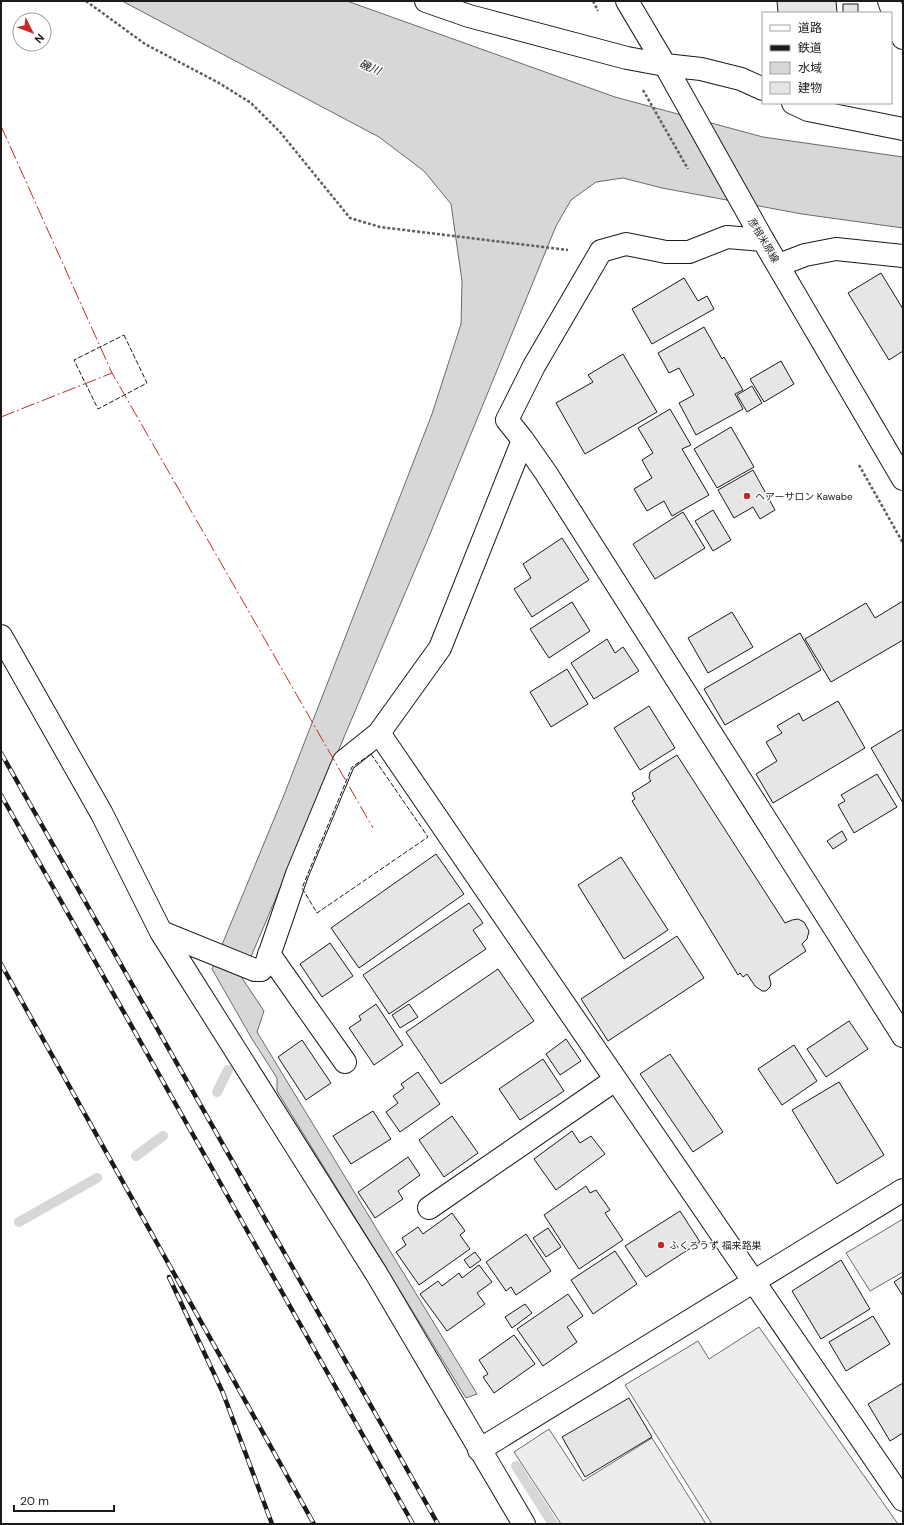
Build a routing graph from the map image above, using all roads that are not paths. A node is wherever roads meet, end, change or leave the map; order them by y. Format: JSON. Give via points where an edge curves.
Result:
{"nodes":[{"id":1,"x":426,"y":1,"type":"edge"},
{"id":2,"x":626,"y":1,"type":"edge"},
{"id":3,"x":889,"y":1,"type":"edge"},
{"id":4,"x":903,"y":38,"type":"edge"},
{"id":5,"x":665,"y":65,"type":"junction"},
{"id":6,"x":762,"y":89,"type":"edge"},
{"id":7,"x":795,"y":104,"type":"edge"},
{"id":8,"x":903,"y":129,"type":"edge"},
{"id":9,"x":760,"y":234,"type":"junction"},
{"id":10,"x":903,"y":256,"type":"edge"},
{"id":11,"x":779,"y":265,"type":"junction"},
{"id":12,"x":523,"y":440,"type":"junction"},
{"id":13,"x":903,"y":479,"type":"edge"},
{"id":14,"x":1,"y":636,"type":"edge"},
{"id":15,"x":379,"y":734,"type":"junction"},
{"id":16,"x":161,"y":932,"type":"junction"},
{"id":17,"x":262,"y":962,"type":"junction"},
{"id":18,"x":903,"y":1036,"type":"edge"},
{"id":19,"x":344,"y":1062,"type":"dead end"},
{"id":20,"x":615,"y":1080,"type":"junction"},
{"id":21,"x":903,"y":1190,"type":"edge"},
{"id":22,"x":429,"y":1208,"type":"dead end"},
{"id":23,"x":753,"y":1282,"type":"junction"},
{"id":24,"x":479,"y":1450,"type":"junction"},
{"id":25,"x":903,"y":1500,"type":"edge"},
{"id":26,"x":524,"y":1524,"type":"edge"}],
"edges":[{"from":1,"to":5,"type":"street","via":[[469,16],[619,56]]},
{"from":2,"to":5,"type":"street","name":"彦根米原線"},
{"from":3,"to":4,"type":"street"},
{"from":5,"to":6,"type":"street","via":[[741,79]]},
{"from":5,"to":9,"type":"street","name":"彦根米原線"},
{"from":7,"to":8,"type":"street","via":[[808,110]]},
{"from":9,"to":11,"type":"street","name":"彦根米原線"},
{"from":9,"to":12,"type":"street","via":[[727,237],[689,252],[666,252],[626,244],[601,251],[534,366],[507,420]]},
{"from":10,"to":11,"type":"street","via":[[836,249]]},
{"from":11,"to":13,"type":"street","name":"彦根米原線"},
{"from":12,"to":15,"type":"street","via":[[440,648]]},
{"from":12,"to":18,"type":"street"},
{"from":14,"to":16,"type":"street","via":[[102,814]]},
{"from":15,"to":17,"type":"street","via":[[344,761]]},
{"from":15,"to":20,"type":"street"},
{"from":16,"to":17,"type":"street","via":[[209,952]]},
{"from":16,"to":24,"type":"street","via":[[376,1273]]},
{"from":17,"to":19,"type":"street"},
{"from":20,"to":22,"type":"street"},
{"from":20,"to":23,"type":"street"},
{"from":21,"to":23,"type":"street"},
{"from":23,"to":24,"type":"street"},
{"from":23,"to":25,"type":"street"},
{"from":24,"to":26,"type":"street"}]}
